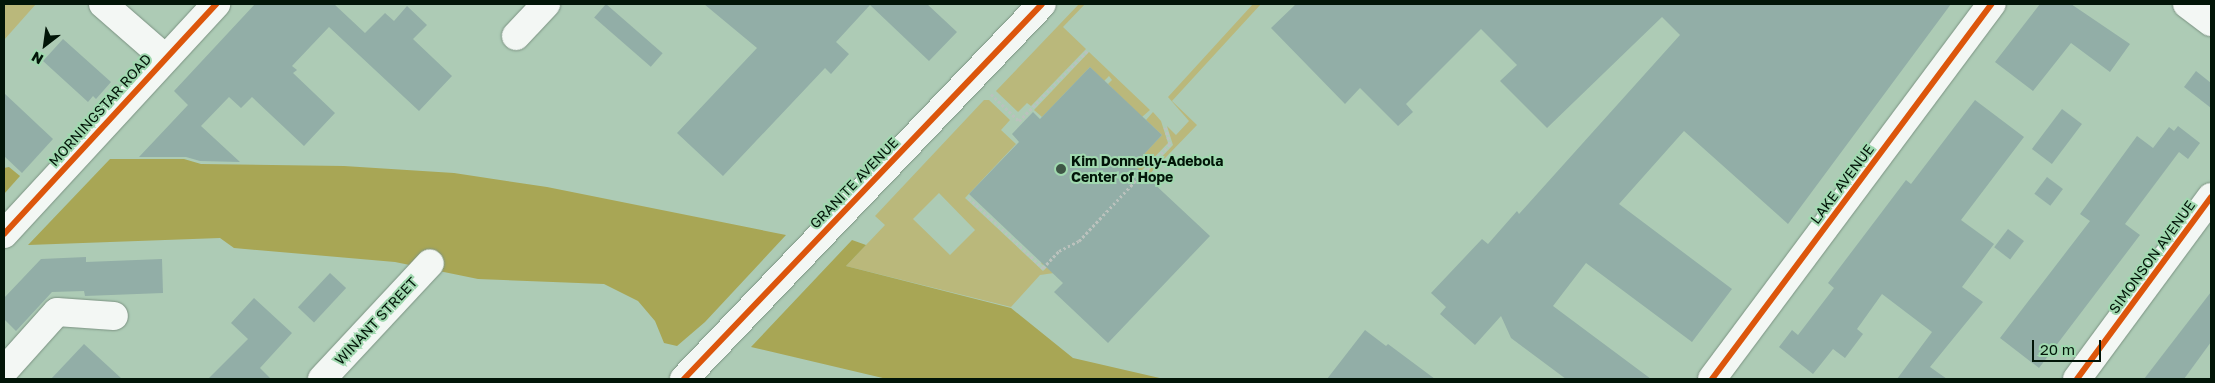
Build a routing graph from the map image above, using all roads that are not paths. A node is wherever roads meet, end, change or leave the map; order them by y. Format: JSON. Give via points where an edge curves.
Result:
{"nodes":[{"id":1,"x":103,"y":4,"type":"edge"},
{"id":2,"x":216,"y":4,"type":"edge"},
{"id":3,"x":546,"y":4,"type":"edge"},
{"id":4,"x":1042,"y":4,"type":"edge"},
{"id":5,"x":1992,"y":4,"type":"edge"},
{"id":6,"x":2187,"y":4,"type":"edge"},
{"id":7,"x":2211,"y":22,"type":"edge"},
{"id":8,"x":516,"y":36,"type":"dead end"},
{"id":9,"x":165,"y":58,"type":"junction"},
{"id":10,"x":2211,"y":197,"type":"edge"},
{"id":11,"x":4,"y":234,"type":"edge"},
{"id":12,"x":430,"y":263,"type":"dead end"},
{"id":13,"x":114,"y":316,"type":"dead end"},
{"id":14,"x":4,"y":373,"type":"edge"},
{"id":15,"x":9,"y":379,"type":"edge"},
{"id":16,"x":322,"y":379,"type":"edge"},
{"id":17,"x":684,"y":379,"type":"edge"},
{"id":18,"x":1712,"y":379,"type":"edge"},
{"id":19,"x":2077,"y":379,"type":"edge"}],
"edges":[{"from":1,"to":9,"type":"street"},
{"from":2,"to":9,"type":"street","name":"MORNINGSTAR ROAD"},
{"from":3,"to":8,"type":"street"},
{"from":4,"to":17,"type":"street","name":"GRANITE AVENUE"},
{"from":5,"to":18,"type":"street","name":"LAKE AVENUE"},
{"from":6,"to":7,"type":"street"},
{"from":9,"to":11,"type":"street","name":"MORNINGSTAR ROAD"},
{"from":10,"to":19,"type":"street","name":"SIMONSON AVENUE"},
{"from":12,"to":16,"type":"street","name":"WINANT STREET"},
{"from":13,"to":14,"type":"street","via":[[57,312]]},
{"from":14,"to":15,"type":"street"}]}
